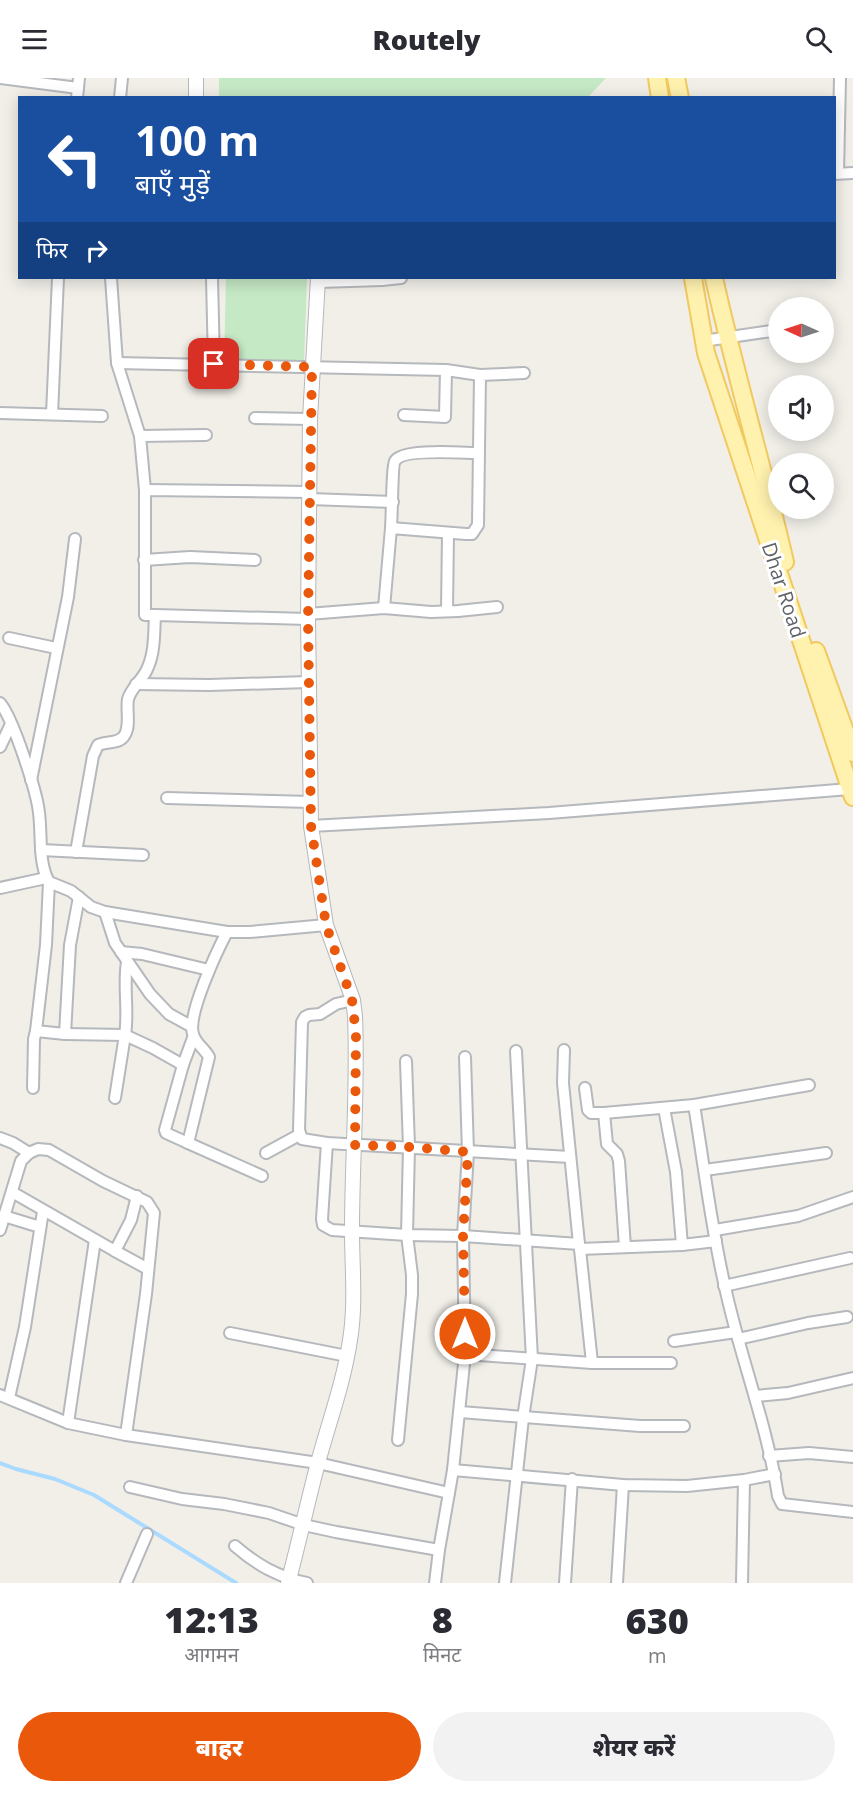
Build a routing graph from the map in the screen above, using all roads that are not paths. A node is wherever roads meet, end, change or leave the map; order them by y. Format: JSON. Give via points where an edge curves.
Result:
{"nodes":[{"id":1,"x":0,"y":78,"type":"edge"},
{"id":2,"x":123,"y":78,"type":"edge"},
{"id":3,"x":196,"y":78,"type":"edge"},
{"id":4,"x":657,"y":78,"type":"edge"},
{"id":5,"x":676,"y":78,"type":"edge"},
{"id":6,"x":840,"y":78,"type":"edge"},
{"id":7,"x":78,"y":88,"type":"edge"},
{"id":8,"x":120,"y":96,"type":"edge"},
{"id":9,"x":196,"y":96,"type":"edge"},
{"id":10,"x":660,"y":96,"type":"edge"},
{"id":11,"x":680,"y":96,"type":"edge"},
{"id":12,"x":836,"y":173,"type":"edge"},
{"id":13,"x":853,"y":173,"type":"edge"},
{"id":14,"x":58,"y":279,"type":"edge"},
{"id":15,"x":111,"y":279,"type":"edge"},
{"id":16,"x":213,"y":279,"type":"edge"},
{"id":17,"x":392,"y":279,"type":"edge"},
{"id":18,"x":693,"y":279,"type":"edge"},
{"id":19,"x":714,"y":279,"type":"edge"},
{"id":20,"x":319,"y":280,"type":"edge"},
{"id":21,"x":768,"y":332,"type":"edge"},
{"id":22,"x":727,"y":338,"type":"junction"},
{"id":23,"x":704,"y":341,"type":"junction"},
{"id":24,"x":117,"y":363,"type":"junction"},
{"id":25,"x":214,"y":364,"type":"junction"},
{"id":26,"x":312,"y":367,"type":"junction"},
{"id":27,"x":446,"y":370,"type":"junction"},
{"id":28,"x":524,"y":373,"type":"dead end"},
{"id":29,"x":480,"y":375,"type":"junction"},
{"id":30,"x":0,"y":413,"type":"edge"},
{"id":31,"x":52,"y":414,"type":"junction"},
{"id":32,"x":404,"y":415,"type":"dead end"},
{"id":33,"x":102,"y":416,"type":"dead end"},
{"id":34,"x":255,"y":418,"type":"dead end"},
{"id":35,"x":310,"y":419,"type":"junction"},
{"id":36,"x":140,"y":435,"type":"junction"},
{"id":37,"x":206,"y":435,"type":"dead end"},
{"id":38,"x":478,"y":453,"type":"junction"},
{"id":39,"x":145,"y":490,"type":"junction"},
{"id":40,"x":310,"y":495,"type":"junction"},
{"id":41,"x":393,"y":502,"type":"junction"},
{"id":42,"x":391,"y":528,"type":"junction"},
{"id":43,"x":448,"y":533,"type":"junction"},
{"id":44,"x":75,"y":539,"type":"dead end"},
{"id":45,"x":144,"y":560,"type":"junction"},
{"id":46,"x":255,"y":560,"type":"dead end"},
{"id":47,"x":497,"y":607,"type":"dead end"},
{"id":48,"x":384,"y":609,"type":"junction"},
{"id":49,"x":447,"y":611,"type":"junction"},
{"id":50,"x":155,"y":615,"type":"junction"},
{"id":51,"x":308,"y":617,"type":"junction"},
{"id":52,"x":9,"y":638,"type":"dead end"},
{"id":53,"x":56,"y":648,"type":"junction"},
{"id":54,"x":308,"y":682,"type":"junction"},
{"id":55,"x":136,"y":684,"type":"junction"},
{"id":56,"x":0,"y":703,"type":"edge"},
{"id":57,"x":11,"y":724,"type":"junction"},
{"id":58,"x":0,"y":747,"type":"edge"},
{"id":59,"x":853,"y":753,"type":"edge"},
{"id":60,"x":31,"y":780,"type":"junction"},
{"id":61,"x":852,"y":793,"type":"edge"},
{"id":62,"x":167,"y":798,"type":"dead end"},
{"id":63,"x":311,"y":802,"type":"junction"},
{"id":64,"x":311,"y":826,"type":"junction"},
{"id":65,"x":41,"y":850,"type":"junction"},
{"id":66,"x":76,"y":852,"type":"junction"},
{"id":67,"x":143,"y":855,"type":"dead end"},
{"id":68,"x":47,"y":880,"type":"junction"},
{"id":69,"x":0,"y":888,"type":"edge"},
{"id":70,"x":79,"y":897,"type":"junction"},
{"id":71,"x":105,"y":912,"type":"junction"},
{"id":72,"x":326,"y":925,"type":"junction"},
{"id":73,"x":227,"y":932,"type":"junction"},
{"id":74,"x":121,"y":952,"type":"junction"},
{"id":75,"x":127,"y":962,"type":"junction"},
{"id":76,"x":209,"y":970,"type":"junction"},
{"id":77,"x":352,"y":1000,"type":"junction"},
{"id":78,"x":191,"y":1026,"type":"junction"},
{"id":79,"x":36,"y":1031,"type":"junction"},
{"id":80,"x":65,"y":1034,"type":"junction"},
{"id":81,"x":125,"y":1035,"type":"junction"},
{"id":82,"x":193,"y":1038,"type":"junction"},
{"id":83,"x":564,"y":1050,"type":"dead end"},
{"id":84,"x":516,"y":1051,"type":"dead end"},
{"id":85,"x":465,"y":1058,"type":"dead end"},
{"id":86,"x":406,"y":1061,"type":"dead end"},
{"id":87,"x":183,"y":1065,"type":"junction"},
{"id":88,"x":809,"y":1085,"type":"dead end"},
{"id":89,"x":33,"y":1088,"type":"dead end"},
{"id":90,"x":585,"y":1088,"type":"dead end"},
{"id":91,"x":115,"y":1098,"type":"dead end"},
{"id":92,"x":694,"y":1105,"type":"junction"},
{"id":93,"x":664,"y":1108,"type":"junction"},
{"id":94,"x":604,"y":1113,"type":"junction"},
{"id":95,"x":300,"y":1136,"type":"junction"},
{"id":96,"x":0,"y":1138,"type":"edge"},
{"id":97,"x":188,"y":1143,"type":"junction"},
{"id":98,"x":327,"y":1143,"type":"junction"},
{"id":99,"x":355,"y":1145,"type":"junction"},
{"id":100,"x":409,"y":1147,"type":"junction"},
{"id":101,"x":468,"y":1152,"type":"junction"},
{"id":102,"x":29,"y":1153,"type":"junction"},
{"id":103,"x":266,"y":1153,"type":"dead end"},
{"id":104,"x":826,"y":1153,"type":"dead end"},
{"id":105,"x":522,"y":1154,"type":"junction"},
{"id":106,"x":570,"y":1157,"type":"junction"},
{"id":107,"x":705,"y":1170,"type":"junction"},
{"id":108,"x":262,"y":1176,"type":"dead end"},
{"id":109,"x":12,"y":1192,"type":"junction"},
{"id":110,"x":137,"y":1196,"type":"junction"},
{"id":111,"x":853,"y":1197,"type":"edge"},
{"id":112,"x":43,"y":1211,"type":"junction"},
{"id":113,"x":4,"y":1216,"type":"junction"},
{"id":114,"x":40,"y":1227,"type":"junction"},
{"id":115,"x":0,"y":1230,"type":"edge"},
{"id":116,"x":352,"y":1232,"type":"junction"},
{"id":117,"x":407,"y":1235,"type":"junction"},
{"id":118,"x":715,"y":1235,"type":"junction"},
{"id":119,"x":463,"y":1236,"type":"junction"},
{"id":120,"x":525,"y":1239,"type":"junction"},
{"id":121,"x":95,"y":1240,"type":"junction"},
{"id":122,"x":682,"y":1245,"type":"junction"},
{"id":123,"x":579,"y":1246,"type":"junction"},
{"id":124,"x":625,"y":1247,"type":"junction"},
{"id":125,"x":115,"y":1251,"type":"junction"},
{"id":126,"x":850,"y":1258,"type":"dead end"},
{"id":127,"x":148,"y":1269,"type":"junction"},
{"id":128,"x":724,"y":1286,"type":"junction"},
{"id":129,"x":848,"y":1317,"type":"dead end"},
{"id":130,"x":231,"y":1333,"type":"dead end"},
{"id":131,"x":737,"y":1336,"type":"junction"},
{"id":132,"x":674,"y":1341,"type":"dead end"},
{"id":133,"x":465,"y":1354,"type":"junction"},
{"id":134,"x":347,"y":1356,"type":"junction"},
{"id":135,"x":532,"y":1359,"type":"junction"},
{"id":136,"x":592,"y":1363,"type":"junction"},
{"id":137,"x":671,"y":1363,"type":"dead end"},
{"id":138,"x":853,"y":1378,"type":"edge"},
{"id":139,"x":5,"y":1396,"type":"edge"},
{"id":140,"x":755,"y":1396,"type":"junction"},
{"id":141,"x":460,"y":1412,"type":"junction"},
{"id":142,"x":523,"y":1418,"type":"junction"},
{"id":143,"x":68,"y":1423,"type":"junction"},
{"id":144,"x":684,"y":1426,"type":"dead end"},
{"id":145,"x":126,"y":1435,"type":"junction"},
{"id":146,"x":398,"y":1440,"type":"dead end"},
{"id":147,"x":769,"y":1456,"type":"junction"},
{"id":148,"x":853,"y":1457,"type":"edge"},
{"id":149,"x":318,"y":1463,"type":"junction"},
{"id":150,"x":453,"y":1470,"type":"junction"},
{"id":151,"x":775,"y":1474,"type":"junction"},
{"id":152,"x":518,"y":1476,"type":"junction"},
{"id":153,"x":572,"y":1479,"type":"junction"},
{"id":154,"x":744,"y":1480,"type":"junction"},
{"id":155,"x":623,"y":1485,"type":"junction"},
{"id":156,"x":130,"y":1487,"type":"dead end"},
{"id":157,"x":449,"y":1493,"type":"junction"},
{"id":158,"x":853,"y":1512,"type":"edge"},
{"id":159,"x":304,"y":1525,"type":"junction"},
{"id":160,"x":147,"y":1534,"type":"dead end"},
{"id":161,"x":235,"y":1546,"type":"dead end"},
{"id":162,"x":439,"y":1550,"type":"junction"},
{"id":163,"x":288,"y":1581,"type":"edge"},
{"id":164,"x":127,"y":1583,"type":"edge"},
{"id":165,"x":307,"y":1583,"type":"edge"},
{"id":166,"x":435,"y":1583,"type":"edge"},
{"id":167,"x":505,"y":1583,"type":"edge"},
{"id":168,"x":565,"y":1583,"type":"edge"},
{"id":169,"x":617,"y":1583,"type":"edge"},
{"id":170,"x":742,"y":1583,"type":"edge"}],
"edges":[{"from":1,"to":7,"type":"street"},
{"from":2,"to":8,"type":"street"},
{"from":3,"to":9,"type":"street"},
{"from":4,"to":10,"type":"main road"},
{"from":5,"to":11,"type":"main road"},
{"from":6,"to":12,"type":"street"},
{"from":12,"to":13,"type":"street"},
{"from":14,"to":31,"type":"street"},
{"from":15,"to":24,"type":"street"},
{"from":16,"to":25,"type":"street"},
{"from":17,"to":20,"type":"street"},
{"from":18,"to":23,"type":"main road","name":"Dhar Road"},
{"from":19,"to":22,"type":"main road","name":"Dhar Road"},
{"from":20,"to":26,"type":"street"},
{"from":21,"to":22,"type":"street"},
{"from":22,"to":23,"type":"street"},
{"from":22,"to":59,"type":"main road","name":"Dhar Road","via":[[787,570]]},
{"from":23,"to":61,"type":"main road","name":"Dhar Road"},
{"from":24,"to":25,"type":"street"},
{"from":24,"to":36,"type":"street"},
{"from":25,"to":26,"type":"street"},
{"from":26,"to":27,"type":"street"},
{"from":26,"to":35,"type":"street"},
{"from":27,"to":29,"type":"street"},
{"from":27,"to":32,"type":"street","via":[[445,417]]},
{"from":28,"to":29,"type":"street"},
{"from":29,"to":38,"type":"street"},
{"from":30,"to":31,"type":"street"},
{"from":31,"to":33,"type":"street"},
{"from":34,"to":35,"type":"street"},
{"from":35,"to":40,"type":"street"},
{"from":36,"to":37,"type":"street"},
{"from":36,"to":39,"type":"street"},
{"from":38,"to":41,"type":"street","via":[[399,456],[393,468]]},
{"from":38,"to":43,"type":"street","via":[[478,525],[472,534]]},
{"from":39,"to":40,"type":"street"},
{"from":39,"to":45,"type":"street"},
{"from":40,"to":41,"type":"street"},
{"from":40,"to":51,"type":"street"},
{"from":41,"to":42,"type":"street"},
{"from":42,"to":43,"type":"street"},
{"from":42,"to":48,"type":"street"},
{"from":43,"to":49,"type":"street"},
{"from":44,"to":53,"type":"street","via":[[68,597]]},
{"from":45,"to":46,"type":"street"},
{"from":45,"to":50,"type":"street","via":[[145,615]]},
{"from":47,"to":49,"type":"street"},
{"from":48,"to":49,"type":"street"},
{"from":48,"to":51,"type":"street"},
{"from":50,"to":51,"type":"street"},
{"from":50,"to":55,"type":"street","via":[[152,657],[145,675]]},
{"from":51,"to":54,"type":"street"},
{"from":52,"to":53,"type":"street"},
{"from":53,"to":60,"type":"street"},
{"from":54,"to":55,"type":"street"},
{"from":54,"to":63,"type":"street"},
{"from":55,"to":66,"type":"street","via":[[129,696],[124,736],[96,749]]},
{"from":56,"to":57,"type":"street"},
{"from":57,"to":58,"type":"street"},
{"from":57,"to":60,"type":"street"},
{"from":60,"to":65,"type":"street","via":[[39,811]]},
{"from":61,"to":64,"type":"street"},
{"from":62,"to":63,"type":"street"},
{"from":63,"to":64,"type":"street"},
{"from":64,"to":72,"type":"street"},
{"from":65,"to":66,"type":"street"},
{"from":65,"to":68,"type":"street"},
{"from":66,"to":67,"type":"street"},
{"from":68,"to":69,"type":"street"},
{"from":68,"to":70,"type":"street"},
{"from":68,"to":79,"type":"street","via":[[46,945]]},
{"from":70,"to":71,"type":"street"},
{"from":70,"to":80,"type":"street","via":[[70,945]]},
{"from":71,"to":73,"type":"street"},
{"from":71,"to":74,"type":"street"},
{"from":72,"to":73,"type":"street"},
{"from":72,"to":77,"type":"street"},
{"from":73,"to":76,"type":"street"},
{"from":74,"to":75,"type":"street"},
{"from":74,"to":76,"type":"street"},
{"from":75,"to":78,"type":"street","via":[[169,1014]]},
{"from":75,"to":81,"type":"street"},
{"from":76,"to":78,"type":"street"},
{"from":77,"to":95,"type":"street","via":[[303,1019]]},
{"from":77,"to":99,"type":"street","via":[[356,1034]]},
{"from":78,"to":82,"type":"street"},
{"from":79,"to":80,"type":"street"},
{"from":79,"to":89,"type":"street"},
{"from":80,"to":81,"type":"street"},
{"from":81,"to":87,"type":"street"},
{"from":81,"to":91,"type":"street"},
{"from":82,"to":87,"type":"street"},
{"from":82,"to":97,"type":"street","via":[[209,1057]]},
{"from":83,"to":106,"type":"street"},
{"from":84,"to":105,"type":"street"},
{"from":85,"to":101,"type":"street"},
{"from":86,"to":100,"type":"street"},
{"from":87,"to":97,"type":"street","via":[[165,1130]]},
{"from":88,"to":92,"type":"street"},
{"from":90,"to":94,"type":"street","via":[[588,1110]]},
{"from":92,"to":93,"type":"street"},
{"from":92,"to":107,"type":"street"},
{"from":93,"to":94,"type":"street"},
{"from":93,"to":122,"type":"street","via":[[676,1172]]},
{"from":94,"to":124,"type":"street","via":[[607,1144],[619,1161]]},
{"from":95,"to":98,"type":"street","via":[[306,1141]]},
{"from":95,"to":103,"type":"street"},
{"from":96,"to":102,"type":"street"},
{"from":97,"to":108,"type":"street"},
{"from":98,"to":99,"type":"street"},
{"from":98,"to":116,"type":"street","via":[[323,1225]]},
{"from":99,"to":100,"type":"street"},
{"from":99,"to":116,"type":"street"},
{"from":100,"to":101,"type":"street"},
{"from":100,"to":117,"type":"street"},
{"from":101,"to":105,"type":"street"},
{"from":101,"to":119,"type":"street"},
{"from":102,"to":109,"type":"street","via":[[21,1161]]},
{"from":102,"to":110,"type":"street","via":[[49,1150]]},
{"from":104,"to":107,"type":"street"},
{"from":105,"to":106,"type":"street"},
{"from":105,"to":120,"type":"street"},
{"from":106,"to":123,"type":"street"},
{"from":107,"to":118,"type":"street"},
{"from":109,"to":112,"type":"street"},
{"from":109,"to":113,"type":"street"},
{"from":110,"to":125,"type":"street","via":[[131,1220]]},
{"from":110,"to":127,"type":"street","via":[[154,1213]]},
{"from":111,"to":118,"type":"street","via":[[798,1216]]},
{"from":112,"to":114,"type":"street"},
{"from":112,"to":121,"type":"street"},
{"from":113,"to":114,"type":"street"},
{"from":113,"to":115,"type":"street"},
{"from":114,"to":139,"type":"street","via":[[25,1327]]},
{"from":116,"to":117,"type":"street"},
{"from":116,"to":134,"type":"street","via":[[354,1280]]},
{"from":117,"to":119,"type":"street"},
{"from":117,"to":146,"type":"street","via":[[412,1294]]},
{"from":118,"to":122,"type":"street"},
{"from":118,"to":128,"type":"street"},
{"from":119,"to":120,"type":"street"},
{"from":119,"to":133,"type":"street"},
{"from":120,"to":123,"type":"street"},
{"from":120,"to":135,"type":"street"},
{"from":121,"to":125,"type":"street"},
{"from":121,"to":143,"type":"street"},
{"from":122,"to":124,"type":"street"},
{"from":123,"to":124,"type":"street"},
{"from":123,"to":136,"type":"street"},
{"from":125,"to":127,"type":"street"},
{"from":126,"to":128,"type":"street"},
{"from":127,"to":145,"type":"street"},
{"from":128,"to":131,"type":"street"},
{"from":129,"to":131,"type":"street"},
{"from":130,"to":134,"type":"street"},
{"from":131,"to":132,"type":"street"},
{"from":131,"to":140,"type":"street"},
{"from":133,"to":135,"type":"street"},
{"from":133,"to":141,"type":"street"},
{"from":134,"to":149,"type":"street"},
{"from":135,"to":136,"type":"street"},
{"from":135,"to":142,"type":"street"},
{"from":136,"to":137,"type":"street"},
{"from":138,"to":140,"type":"street","via":[[788,1393]]},
{"from":139,"to":143,"type":"street"},
{"from":140,"to":147,"type":"street"},
{"from":141,"to":142,"type":"street"},
{"from":141,"to":150,"type":"street"},
{"from":142,"to":144,"type":"street"},
{"from":142,"to":152,"type":"street"},
{"from":143,"to":145,"type":"street"},
{"from":145,"to":149,"type":"street"},
{"from":147,"to":148,"type":"street","via":[[809,1453]]},
{"from":147,"to":151,"type":"street"},
{"from":149,"to":157,"type":"street"},
{"from":149,"to":159,"type":"street"},
{"from":150,"to":152,"type":"street"},
{"from":150,"to":157,"type":"street"},
{"from":151,"to":154,"type":"street"},
{"from":151,"to":158,"type":"street","via":[[782,1504]]},
{"from":152,"to":153,"type":"street"},
{"from":152,"to":167,"type":"street"},
{"from":153,"to":155,"type":"street"},
{"from":153,"to":168,"type":"street"},
{"from":154,"to":155,"type":"street","via":[[687,1486]]},
{"from":154,"to":170,"type":"street"},
{"from":155,"to":169,"type":"street"},
{"from":156,"to":159,"type":"street","via":[[269,1513]]},
{"from":157,"to":162,"type":"street"},
{"from":159,"to":162,"type":"street"},
{"from":159,"to":163,"type":"street"},
{"from":160,"to":164,"type":"street"},
{"from":161,"to":163,"type":"street"},
{"from":162,"to":166,"type":"street"},
{"from":163,"to":165,"type":"street"}]}
